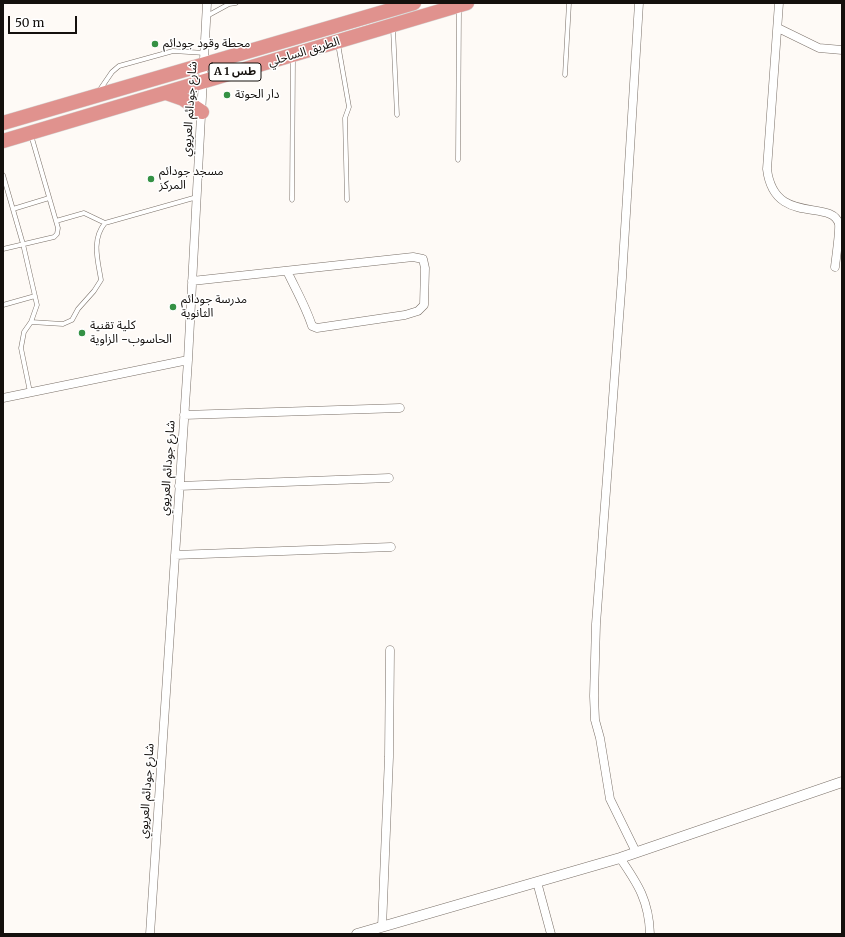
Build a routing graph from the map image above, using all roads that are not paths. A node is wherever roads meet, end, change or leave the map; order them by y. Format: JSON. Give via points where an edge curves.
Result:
{"nodes":[{"id":1,"x":207,"y":3,"type":"edge"},
{"id":2,"x":236,"y":3,"type":"edge"},
{"id":3,"x":414,"y":3,"type":"edge"},
{"id":4,"x":569,"y":3,"type":"edge"},
{"id":5,"x":639,"y":3,"type":"edge"},
{"id":6,"x":779,"y":3,"type":"edge"},
{"id":7,"x":463,"y":4,"type":"edge"},
{"id":8,"x":207,"y":16,"type":"junction"},
{"id":9,"x":392,"y":25,"type":"junction"},
{"id":10,"x":778,"y":28,"type":"junction"},
{"id":11,"x":338,"y":42,"type":"junction"},
{"id":12,"x":842,"y":50,"type":"edge"},
{"id":13,"x":293,"y":55,"type":"junction"},
{"id":14,"x":206,"y":59,"type":"junction"},
{"id":15,"x":565,"y":75,"type":"dead end"},
{"id":16,"x":204,"y":82,"type":"junction"},
{"id":17,"x":166,"y":93,"type":"junction"},
{"id":18,"x":97,"y":95,"type":"junction"},
{"id":19,"x":202,"y":112,"type":"junction"},
{"id":20,"x":397,"y":115,"type":"dead end"},
{"id":21,"x":3,"y":123,"type":"edge"},
{"id":22,"x":30,"y":133,"type":"junction"},
{"id":23,"x":3,"y":141,"type":"edge"},
{"id":24,"x":458,"y":160,"type":"dead end"},
{"id":25,"x":3,"y":175,"type":"edge"},
{"id":26,"x":8,"y":193,"type":"junction"},
{"id":27,"x":3,"y":194,"type":"edge"},
{"id":28,"x":197,"y":197,"type":"junction"},
{"id":29,"x":49,"y":198,"type":"junction"},
{"id":30,"x":292,"y":200,"type":"dead end"},
{"id":31,"x":347,"y":200,"type":"dead end"},
{"id":32,"x":13,"y":209,"type":"junction"},
{"id":33,"x":56,"y":221,"type":"junction"},
{"id":34,"x":105,"y":223,"type":"junction"},
{"id":35,"x":23,"y":244,"type":"junction"},
{"id":36,"x":3,"y":249,"type":"edge"},
{"id":37,"x":836,"y":267,"type":"dead end"},
{"id":38,"x":287,"y":271,"type":"junction"},
{"id":39,"x":192,"y":281,"type":"junction"},
{"id":40,"x":35,"y":296,"type":"junction"},
{"id":41,"x":3,"y":305,"type":"edge"},
{"id":42,"x":31,"y":322,"type":"junction"},
{"id":43,"x":188,"y":360,"type":"junction"},
{"id":44,"x":30,"y":392,"type":"junction"},
{"id":45,"x":3,"y":398,"type":"edge"},
{"id":46,"x":400,"y":408,"type":"dead end"},
{"id":47,"x":184,"y":415,"type":"junction"},
{"id":48,"x":389,"y":478,"type":"dead end"},
{"id":49,"x":179,"y":486,"type":"junction"},
{"id":50,"x":391,"y":547,"type":"dead end"},
{"id":51,"x":174,"y":555,"type":"junction"},
{"id":52,"x":390,"y":650,"type":"dead end"},
{"id":53,"x":842,"y":782,"type":"edge"},
{"id":54,"x":636,"y":852,"type":"junction"},
{"id":55,"x":620,"y":858,"type":"junction"},
{"id":56,"x":538,"y":882,"type":"junction"},
{"id":57,"x":382,"y":927,"type":"junction"},
{"id":58,"x":150,"y":934,"type":"edge"},
{"id":59,"x":357,"y":934,"type":"edge"},
{"id":60,"x":551,"y":934,"type":"edge"},
{"id":61,"x":650,"y":934,"type":"edge"}],
"edges":[{"from":1,"to":8,"type":"street","name":"شارع جودائم العريوي"},
{"from":2,"to":8,"type":"lane"},
{"from":3,"to":14,"type":"highway","name":"الطريق الساحلي","number":"A 1 طس"},
{"from":4,"to":15,"type":"lane"},
{"from":5,"to":54,"type":"street","via":[[622,278],[596,624],[594,696],[595,720],[610,799]]},
{"from":6,"to":10,"type":"street"},
{"from":7,"to":9,"type":"highway","name":"الطريق الساحلي","number":"A 1 طس"},
{"from":7,"to":24,"type":"lane"},
{"from":8,"to":14,"type":"street","name":"شارع جودائم العريوي"},
{"from":9,"to":11,"type":"highway","name":"الطريق الساحلي","number":"A 1 طس"},
{"from":9,"to":20,"type":"lane"},
{"from":10,"to":12,"type":"street","via":[[819,48]]},
{"from":10,"to":37,"type":"street","via":[[767,169],[769,184],[783,201],[797,208],[824,211],[833,215],[838,223]]},
{"from":11,"to":13,"type":"highway","name":"الطريق الساحلي","number":"A 1 طس"},
{"from":11,"to":31,"type":"lane","via":[[349,107],[345,118]]},
{"from":13,"to":16,"type":"highway","name":"الطريق الساحلي","number":"A 1 طس"},
{"from":13,"to":30,"type":"lane"},
{"from":14,"to":16,"type":"street","name":"شارع جودائم العريوي"},
{"from":14,"to":18,"type":"highway","name":"الطريق الساحلي","number":"A 1 طس"},
{"from":14,"to":18,"type":"lane","via":[[173,51],[119,66]]},
{"from":16,"to":17,"type":"highway","name":"الطريق الساحلي","number":"A 1 طس"},
{"from":16,"to":19,"type":"street","name":"شارع جودائم العريوي"},
{"from":17,"to":19,"type":"highway","via":[[183,99]]},
{"from":17,"to":22,"type":"highway","name":"الطريق الساحلي","number":"A 1 طس"},
{"from":18,"to":21,"type":"highway","name":"الطريق الساحلي","number":"A 1 طس"},
{"from":19,"to":28,"type":"street","name":"شارع جودائم العريوي"},
{"from":22,"to":23,"type":"highway","name":"الطريق الساحلي","number":"A 1 طس"},
{"from":22,"to":29,"type":"lane"},
{"from":25,"to":26,"type":"lane"},
{"from":26,"to":27,"type":"lane"},
{"from":26,"to":32,"type":"lane"},
{"from":28,"to":34,"type":"lane"},
{"from":28,"to":39,"type":"street","name":"شارع جودائم العريوي"},
{"from":29,"to":32,"type":"lane"},
{"from":29,"to":33,"type":"lane"},
{"from":32,"to":35,"type":"lane"},
{"from":33,"to":34,"type":"lane","via":[[84,213]]},
{"from":33,"to":35,"type":"lane","via":[[57,234],[54,237]]},
{"from":34,"to":42,"type":"lane","via":[[99,230],[96,245],[101,280],[94,291],[72,320],[63,324]]},
{"from":35,"to":36,"type":"lane"},
{"from":35,"to":40,"type":"lane"},
{"from":38,"to":38,"type":"street","via":[[413,257],[423,259],[424,305],[418,311],[404,315],[317,328],[312,326]]},
{"from":38,"to":39,"type":"street"},
{"from":39,"to":43,"type":"street","name":"شارع جودائم العريوي"},
{"from":40,"to":41,"type":"lane"},
{"from":40,"to":42,"type":"lane","via":[[37,305]]},
{"from":42,"to":44,"type":"lane","via":[[24,332],[21,348]]},
{"from":43,"to":44,"type":"street"},
{"from":43,"to":47,"type":"street","name":"شارع جودائم العريوي"},
{"from":44,"to":45,"type":"street"},
{"from":46,"to":47,"type":"street"},
{"from":47,"to":49,"type":"street","name":"شارع جودائم العريوي"},
{"from":48,"to":49,"type":"street"},
{"from":49,"to":51,"type":"street","name":"شارع جودائم العريوي"},
{"from":50,"to":51,"type":"street"},
{"from":51,"to":58,"type":"street","name":"شارع جودائم العريوي"},
{"from":52,"to":57,"type":"street","via":[[389,757]]},
{"from":53,"to":54,"type":"street"},
{"from":54,"to":55,"type":"street"},
{"from":55,"to":56,"type":"street"},
{"from":55,"to":61,"type":"street","via":[[640,887],[647,907]]},
{"from":56,"to":57,"type":"street"},
{"from":56,"to":60,"type":"street"},
{"from":57,"to":59,"type":"street"}]}
